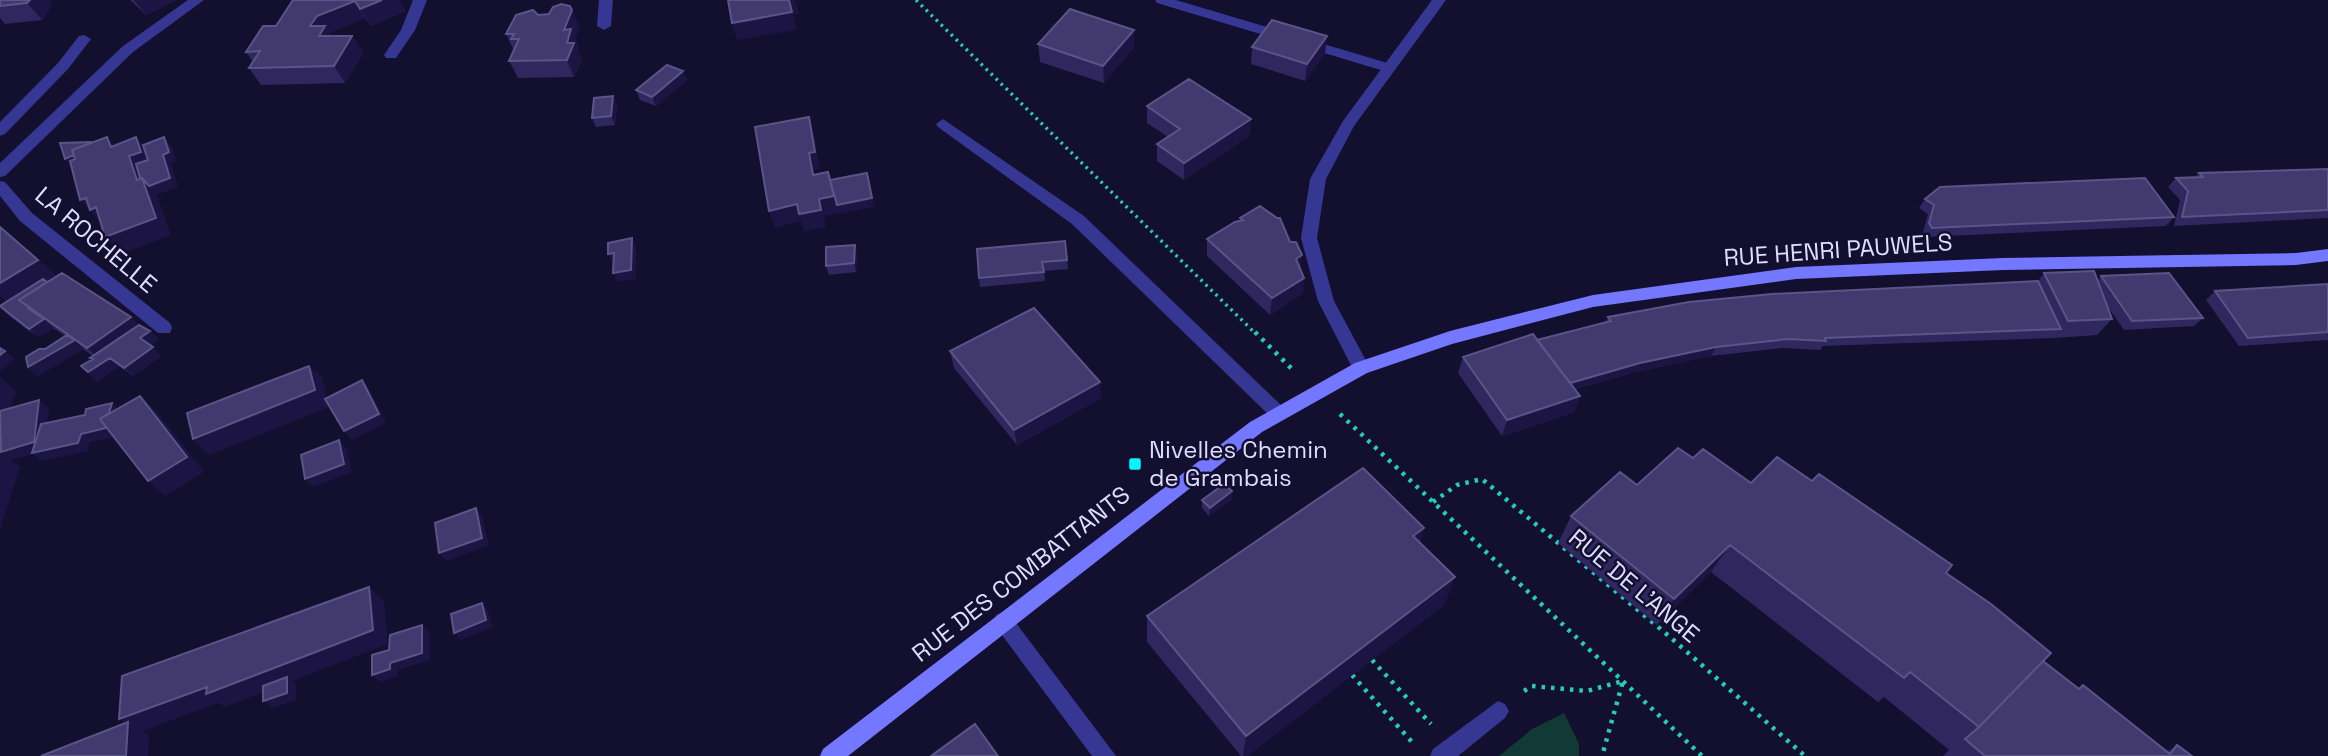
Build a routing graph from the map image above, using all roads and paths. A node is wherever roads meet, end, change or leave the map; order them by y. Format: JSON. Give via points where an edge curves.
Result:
{"nodes":[{"id":1,"x":197,"y":0,"type":"edge"},
{"id":2,"x":420,"y":0,"type":"edge"},
{"id":3,"x":607,"y":0,"type":"edge"},
{"id":4,"x":916,"y":0,"type":"edge"},
{"id":5,"x":1162,"y":0,"type":"edge"},
{"id":6,"x":1439,"y":0,"type":"edge"},
{"id":7,"x":604,"y":26,"type":"dead end"},
{"id":8,"x":84,"y":39,"type":"dead end"},
{"id":9,"x":391,"y":55,"type":"dead end"},
{"id":10,"x":1388,"y":68,"type":"junction"},
{"id":11,"x":943,"y":124,"type":"dead end"},
{"id":12,"x":0,"y":131,"type":"edge"},
{"id":13,"x":0,"y":172,"type":"edge"},
{"id":14,"x":0,"y":186,"type":"edge"},
{"id":15,"x":2328,"y":255,"type":"edge"},
{"id":16,"x":164,"y":328,"type":"dead end"},
{"id":17,"x":1362,"y":368,"type":"junction"},
{"id":18,"x":1316,"y":392,"type":"junction"},
{"id":19,"x":1279,"y":414,"type":"junction"},
{"id":20,"x":1433,"y":502,"type":"junction"},
{"id":21,"x":1003,"y":621,"type":"junction"},
{"id":22,"x":1372,"y":660,"type":"edge"},
{"id":23,"x":1352,"y":675,"type":"edge"},
{"id":24,"x":1623,"y":681,"type":"junction"},
{"id":25,"x":1498,"y":711,"type":"joint"},
{"id":26,"x":1416,"y":746,"type":"dead end"},
{"id":27,"x":1447,"y":752,"type":"edge"},
{"id":28,"x":831,"y":756,"type":"edge"},
{"id":29,"x":1105,"y":756,"type":"edge"},
{"id":30,"x":1601,"y":756,"type":"edge"},
{"id":31,"x":1702,"y":756,"type":"edge"},
{"id":32,"x":1804,"y":756,"type":"edge"}],
"edges":[{"from":1,"to":13,"type":"street","via":[[128,49]]},
{"from":2,"to":9,"type":"street"},
{"from":3,"to":7,"type":"street"},
{"from":4,"to":18,"type":"path"},
{"from":5,"to":10,"type":"street"},
{"from":6,"to":10,"type":"street"},
{"from":8,"to":12,"type":"street"},
{"from":10,"to":17,"type":"street","via":[[1348,124],[1318,179],[1309,238],[1326,301]]},
{"from":11,"to":19,"type":"street","via":[[1078,219]]},
{"from":14,"to":16,"type":"street","name":"LA ROCHELLE","via":[[26,217]]},
{"from":15,"to":17,"type":"main road","name":"RUE HENRI PAUWELS","via":[[1810,273],[1693,285],[1593,301],[1450,338]]},
{"from":17,"to":18,"type":"main road","name":"RUE HENRI PAUWELS"},
{"from":18,"to":19,"type":"main road","name":"RUE DES COMBATTANTS"},
{"from":18,"to":20,"type":"path"},
{"from":19,"to":21,"type":"main road","name":"RUE DES COMBATTANTS"},
{"from":20,"to":24,"type":"path"},
{"from":20,"to":32,"type":"path","name":"RUE DE L'ANGE","via":[[1457,485],[1482,479]]},
{"from":21,"to":28,"type":"main road","name":"RUE DES COMBATTANTS"},
{"from":21,"to":29,"type":"street"},
{"from":22,"to":27,"type":"path"},
{"from":23,"to":26,"type":"path"},
{"from":24,"to":25,"type":"path","via":[[1587,691],[1532,686]]},
{"from":24,"to":30,"type":"path"},
{"from":24,"to":31,"type":"path"},
{"from":25,"to":27,"type":"street"}]}
